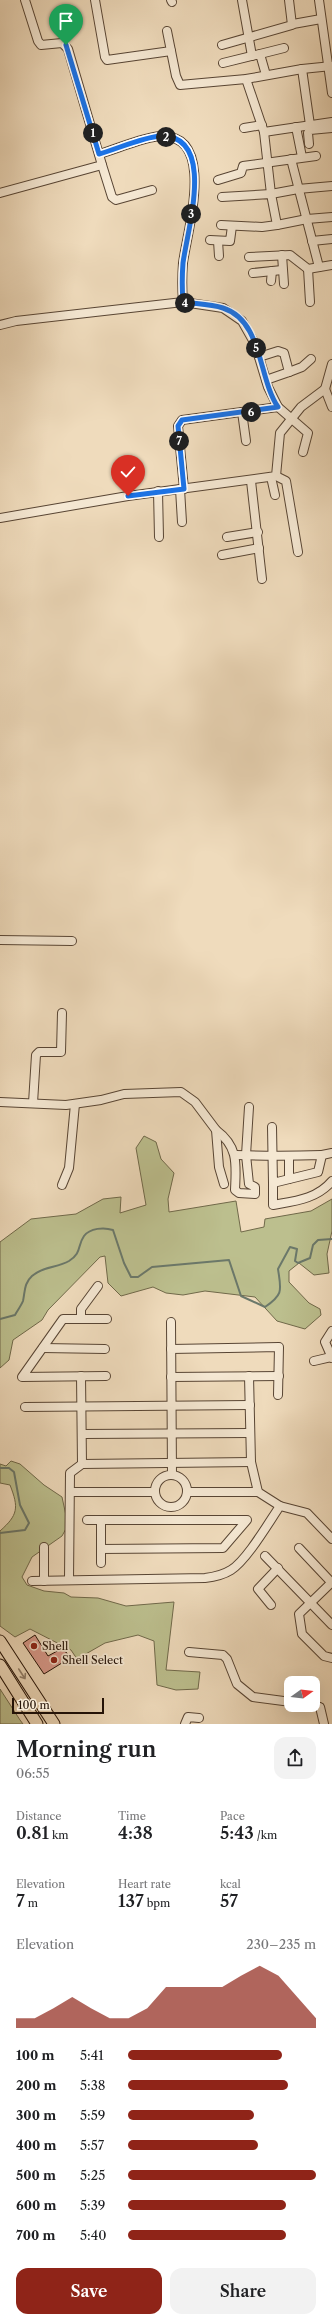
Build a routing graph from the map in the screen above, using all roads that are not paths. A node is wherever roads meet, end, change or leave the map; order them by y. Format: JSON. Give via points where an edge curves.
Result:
{"nodes":[{"id":1,"x":25,"y":0,"type":"edge"},
{"id":2,"x":95,"y":0,"type":"edge"},
{"id":3,"x":242,"y":0,"type":"edge"},
{"id":4,"x":289,"y":0,"type":"edge"},
{"id":5,"x":319,"y":0,"type":"edge"},
{"id":6,"x":321,"y":20,"type":"junction"},
{"id":7,"x":293,"y":24,"type":"junction"},
{"id":8,"x":167,"y":31,"type":"dead end"},
{"id":9,"x":332,"y":36,"type":"edge"},
{"id":10,"x":323,"y":38,"type":"junction"},
{"id":11,"x":249,"y":39,"type":"junction"},
{"id":12,"x":222,"y":45,"type":"dead end"},
{"id":13,"x":284,"y":48,"type":"dead end"},
{"id":14,"x":171,"y":51,"type":"junction"},
{"id":15,"x":256,"y":55,"type":"junction"},
{"id":16,"x":222,"y":63,"type":"dead end"},
{"id":17,"x":330,"y":66,"type":"edge"},
{"id":18,"x":302,"y":69,"type":"junction"},
{"id":19,"x":266,"y":75,"type":"junction"},
{"id":20,"x":246,"y":79,"type":"junction"},
{"id":21,"x":332,"y":93,"type":"edge"},
{"id":22,"x":332,"y":122,"type":"edge"},
{"id":23,"x":310,"y":125,"type":"junction"},
{"id":24,"x":296,"y":127,"type":"junction"},
{"id":25,"x":244,"y":128,"type":"dead end"},
{"id":26,"x":263,"y":128,"type":"junction"},
{"id":27,"x":332,"y":128,"type":"edge"},
{"id":28,"x":309,"y":144,"type":"dead end"},
{"id":29,"x":99,"y":154,"type":"junction"},
{"id":30,"x":316,"y":156,"type":"dead end"},
{"id":31,"x":302,"y":157,"type":"junction"},
{"id":32,"x":291,"y":158,"type":"junction"},
{"id":33,"x":268,"y":161,"type":"junction"},
{"id":34,"x":102,"y":165,"type":"junction"},
{"id":35,"x":218,"y":180,"type":"dead end"},
{"id":36,"x":332,"y":186,"type":"edge"},
{"id":37,"x":298,"y":189,"type":"junction"},
{"id":38,"x":152,"y":190,"type":"dead end"},
{"id":39,"x":0,"y":193,"type":"edge"},
{"id":40,"x":271,"y":194,"type":"junction"},
{"id":41,"x":222,"y":197,"type":"dead end"},
{"id":42,"x":332,"y":217,"type":"edge"},
{"id":43,"x":307,"y":219,"type":"junction"},
{"id":44,"x":221,"y":225,"type":"dead end"},
{"id":45,"x":277,"y":225,"type":"junction"},
{"id":46,"x":232,"y":226,"type":"junction"},
{"id":47,"x":332,"y":239,"type":"edge"},
{"id":48,"x":312,"y":241,"type":"junction"},
{"id":49,"x":282,"y":255,"type":"junction"},
{"id":50,"x":219,"y":256,"type":"dead end"},
{"id":51,"x":250,"y":257,"type":"dead end"},
{"id":52,"x":332,"y":265,"type":"edge"},
{"id":53,"x":319,"y":267,"type":"junction"},
{"id":54,"x":308,"y":269,"type":"junction"},
{"id":55,"x":282,"y":270,"type":"junction"},
{"id":56,"x":272,"y":271,"type":"junction"},
{"id":57,"x":253,"y":273,"type":"dead end"},
{"id":58,"x":271,"y":281,"type":"dead end"},
{"id":59,"x":284,"y":284,"type":"dead end"},
{"id":60,"x":183,"y":302,"type":"junction"},
{"id":61,"x":310,"y":302,"type":"dead end"},
{"id":62,"x":0,"y":325,"type":"edge"},
{"id":63,"x":259,"y":357,"type":"junction"},
{"id":64,"x":311,"y":359,"type":"dead end"},
{"id":65,"x":332,"y":364,"type":"edge"},
{"id":66,"x":289,"y":372,"type":"junction"},
{"id":67,"x":266,"y":380,"type":"junction"},
{"id":68,"x":325,"y":389,"type":"junction"},
{"id":69,"x":278,"y":407,"type":"junction"},
{"id":70,"x":332,"y":407,"type":"edge"},
{"id":71,"x":242,"y":412,"type":"junction"},
{"id":72,"x":291,"y":420,"type":"junction"},
{"id":73,"x":246,"y":441,"type":"dead end"},
{"id":74,"x":303,"y":452,"type":"dead end"},
{"id":75,"x":274,"y":477,"type":"junction"},
{"id":76,"x":251,"y":481,"type":"junction"},
{"id":77,"x":182,"y":489,"type":"junction"},
{"id":78,"x":158,"y":491,"type":"junction"},
{"id":79,"x":274,"y":495,"type":"dead end"},
{"id":80,"x":0,"y":518,"type":"edge"},
{"id":81,"x":182,"y":522,"type":"dead end"},
{"id":82,"x":258,"y":532,"type":"junction"},
{"id":83,"x":158,"y":537,"type":"dead end"},
{"id":84,"x":227,"y":537,"type":"dead end"},
{"id":85,"x":259,"y":548,"type":"junction"},
{"id":86,"x":298,"y":552,"type":"dead end"},
{"id":87,"x":222,"y":555,"type":"dead end"},
{"id":88,"x":262,"y":579,"type":"dead end"},
{"id":89,"x":0,"y":940,"type":"edge"},
{"id":90,"x":72,"y":941,"type":"dead end"},
{"id":91,"x":62,"y":1013,"type":"dead end"},
{"id":92,"x":0,"y":1102,"type":"edge"},
{"id":93,"x":32,"y":1103,"type":"junction"},
{"id":94,"x":75,"y":1104,"type":"junction"},
{"id":95,"x":249,"y":1107,"type":"dead end"},
{"id":96,"x":272,"y":1127,"type":"dead end"},
{"id":97,"x":216,"y":1130,"type":"junction"},
{"id":98,"x":332,"y":1153,"type":"edge"},
{"id":99,"x":322,"y":1154,"type":"junction"},
{"id":100,"x":236,"y":1155,"type":"junction"},
{"id":101,"x":246,"y":1155,"type":"junction"},
{"id":102,"x":272,"y":1156,"type":"junction"},
{"id":103,"x":289,"y":1156,"type":"junction"},
{"id":104,"x":289,"y":1179,"type":"junction"},
{"id":105,"x":332,"y":1181,"type":"edge"},
{"id":106,"x":273,"y":1183,"type":"junction"},
{"id":107,"x":224,"y":1184,"type":"dead end"},
{"id":108,"x":62,"y":1185,"type":"dead end"},
{"id":109,"x":98,"y":1286,"type":"dead end"},
{"id":110,"x":81,"y":1319,"type":"junction"},
{"id":111,"x":107,"y":1319,"type":"dead end"},
{"id":112,"x":171,"y":1322,"type":"dead end"},
{"id":113,"x":332,"y":1331,"type":"edge"},
{"id":114,"x":43,"y":1348,"type":"junction"},
{"id":115,"x":105,"y":1349,"type":"dead end"},
{"id":116,"x":171,"y":1349,"type":"junction"},
{"id":117,"x":332,"y":1358,"type":"edge"},
{"id":118,"x":314,"y":1361,"type":"dead end"},
{"id":119,"x":81,"y":1376,"type":"junction"},
{"id":120,"x":106,"y":1376,"type":"dead end"},
{"id":121,"x":249,"y":1376,"type":"junction"},
{"id":122,"x":279,"y":1376,"type":"junction"},
{"id":123,"x":171,"y":1377,"type":"junction"},
{"id":124,"x":278,"y":1396,"type":"dead end"},
{"id":125,"x":250,"y":1405,"type":"junction"},
{"id":126,"x":171,"y":1406,"type":"junction"},
{"id":127,"x":25,"y":1407,"type":"dead end"},
{"id":128,"x":81,"y":1407,"type":"junction"},
{"id":129,"x":82,"y":1434,"type":"junction"},
{"id":130,"x":172,"y":1434,"type":"junction"},
{"id":131,"x":250,"y":1434,"type":"junction"},
{"id":132,"x":251,"y":1462,"type":"junction"},
{"id":133,"x":172,"y":1463,"type":"junction"},
{"id":134,"x":82,"y":1464,"type":"junction"},
{"id":135,"x":172,"y":1475,"type":"junction"},
{"id":136,"x":70,"y":1492,"type":"junction"},
{"id":137,"x":155,"y":1492,"type":"junction"},
{"id":138,"x":188,"y":1492,"type":"junction"},
{"id":139,"x":258,"y":1492,"type":"junction"},
{"id":140,"x":280,"y":1506,"type":"junction"},
{"id":141,"x":172,"y":1507,"type":"junction"},
{"id":142,"x":87,"y":1520,"type":"dead end"},
{"id":143,"x":100,"y":1520,"type":"junction"},
{"id":144,"x":172,"y":1520,"type":"junction"},
{"id":145,"x":332,"y":1539,"type":"edge"},
{"id":146,"x":44,"y":1547,"type":"dead end"},
{"id":147,"x":299,"y":1548,"type":"dead end"},
{"id":148,"x":101,"y":1549,"type":"junction"},
{"id":149,"x":265,"y":1556,"type":"dead end"},
{"id":150,"x":101,"y":1563,"type":"dead end"},
{"id":151,"x":278,"y":1568,"type":"junction"},
{"id":152,"x":69,"y":1580,"type":"junction"},
{"id":153,"x":32,"y":1581,"type":"dead end"},
{"id":154,"x":44,"y":1581,"type":"junction"},
{"id":155,"x":332,"y":1583,"type":"edge"},
{"id":156,"x":311,"y":1603,"type":"junction"},
{"id":157,"x":271,"y":1605,"type":"dead end"},
{"id":158,"x":332,"y":1625,"type":"edge"},
{"id":159,"x":0,"y":1641,"type":"edge"},
{"id":160,"x":189,"y":1652,"type":"dead end"},
{"id":161,"x":332,"y":1658,"type":"edge"},
{"id":162,"x":0,"y":1665,"type":"edge"},
{"id":163,"x":284,"y":1701,"type":"edge"},
{"id":164,"x":320,"y":1707,"type":"edge"},
{"id":165,"x":199,"y":1718,"type":"dead end"},
{"id":166,"x":37,"y":1724,"type":"edge"},
{"id":167,"x":54,"y":1724,"type":"edge"},
{"id":168,"x":185,"y":1724,"type":"edge"},
{"id":169,"x":324,"y":1724,"type":"edge"}],
"edges":[{"from":1,"to":29,"type":"street","via":[[41,45],[62,43],[68,49]]},
{"from":2,"to":14,"type":"street","via":[[107,60]]},
{"from":3,"to":11,"type":"street"},
{"from":4,"to":7,"type":"street"},
{"from":5,"to":6,"type":"street"},
{"from":6,"to":7,"type":"street"},
{"from":6,"to":10,"type":"street"},
{"from":7,"to":11,"type":"street"},
{"from":8,"to":14,"type":"street"},
{"from":9,"to":10,"type":"street"},
{"from":10,"to":17,"type":"street"},
{"from":11,"to":12,"type":"street"},
{"from":11,"to":15,"type":"street"},
{"from":13,"to":15,"type":"street"},
{"from":14,"to":20,"type":"street","via":[[180,85]]},
{"from":15,"to":16,"type":"street"},
{"from":15,"to":19,"type":"street"},
{"from":17,"to":18,"type":"street"},
{"from":17,"to":21,"type":"street"},
{"from":18,"to":19,"type":"street"},
{"from":18,"to":23,"type":"street"},
{"from":19,"to":20,"type":"street"},
{"from":20,"to":26,"type":"street"},
{"from":22,"to":23,"type":"street"},
{"from":23,"to":24,"type":"street"},
{"from":24,"to":26,"type":"street"},
{"from":24,"to":31,"type":"street"},
{"from":25,"to":26,"type":"street"},
{"from":26,"to":33,"type":"street"},
{"from":27,"to":28,"type":"street","via":[[310,130]]},
{"from":29,"to":34,"type":"street"},
{"from":29,"to":60,"type":"street","via":[[161,136],[180,141],[191,153],[195,192],[183,262]]},
{"from":30,"to":31,"type":"street"},
{"from":31,"to":32,"type":"street"},
{"from":32,"to":33,"type":"street"},
{"from":32,"to":37,"type":"street"},
{"from":33,"to":35,"type":"street","via":[[243,166],[242,173]]},
{"from":33,"to":40,"type":"street"},
{"from":34,"to":38,"type":"street","via":[[112,196],[116,200]]},
{"from":34,"to":39,"type":"street"},
{"from":36,"to":37,"type":"street"},
{"from":37,"to":40,"type":"street"},
{"from":37,"to":43,"type":"street"},
{"from":40,"to":41,"type":"street"},
{"from":40,"to":45,"type":"street"},
{"from":42,"to":43,"type":"street"},
{"from":43,"to":45,"type":"street"},
{"from":43,"to":48,"type":"street"},
{"from":44,"to":46,"type":"street"},
{"from":45,"to":46,"type":"street"},
{"from":46,"to":50,"type":"street","via":[[230,240],[214,241]]},
{"from":47,"to":48,"type":"street"},
{"from":48,"to":53,"type":"street"},
{"from":49,"to":51,"type":"street"},
{"from":49,"to":54,"type":"street","via":[[294,258]]},
{"from":49,"to":55,"type":"street"},
{"from":52,"to":53,"type":"street"},
{"from":53,"to":54,"type":"street"},
{"from":54,"to":61,"type":"street"},
{"from":55,"to":56,"type":"street"},
{"from":55,"to":59,"type":"street"},
{"from":56,"to":57,"type":"street"},
{"from":56,"to":58,"type":"street"},
{"from":60,"to":62,"type":"street"},
{"from":60,"to":63,"type":"street","via":[[223,308],[235,314],[255,344]]},
{"from":63,"to":66,"type":"street","via":[[282,351]]},
{"from":63,"to":67,"type":"street"},
{"from":64,"to":66,"type":"street","via":[[302,367]]},
{"from":65,"to":68,"type":"street"},
{"from":66,"to":67,"type":"street"},
{"from":67,"to":69,"type":"street","via":[[272,399]]},
{"from":68,"to":70,"type":"street"},
{"from":68,"to":72,"type":"street","via":[[301,407]]},
{"from":69,"to":71,"type":"street"},
{"from":69,"to":72,"type":"street"},
{"from":71,"to":73,"type":"street"},
{"from":71,"to":77,"type":"street","via":[[179,422]]},
{"from":72,"to":74,"type":"street","via":[[308,433]]},
{"from":72,"to":75,"type":"street","via":[[279,436]]},
{"from":75,"to":76,"type":"street"},
{"from":75,"to":79,"type":"street"},
{"from":75,"to":86,"type":"street","via":[[286,481]]},
{"from":76,"to":77,"type":"street"},
{"from":76,"to":82,"type":"street"},
{"from":77,"to":78,"type":"street"},
{"from":77,"to":81,"type":"street"},
{"from":78,"to":80,"type":"street"},
{"from":78,"to":83,"type":"street"},
{"from":82,"to":84,"type":"street"},
{"from":82,"to":85,"type":"street"},
{"from":85,"to":87,"type":"street"},
{"from":85,"to":88,"type":"street"},
{"from":89,"to":90,"type":"street"},
{"from":91,"to":93,"type":"street","via":[[61,1052],[39,1052],[36,1055]]},
{"from":92,"to":93,"type":"street"},
{"from":93,"to":94,"type":"street"},
{"from":94,"to":97,"type":"street","via":[[124,1094],[178,1091],[196,1102]]},
{"from":94,"to":108,"type":"street","via":[[69,1168]]},
{"from":95,"to":101,"type":"street"},
{"from":96,"to":102,"type":"street"},
{"from":97,"to":100,"type":"street"},
{"from":97,"to":107,"type":"street","via":[[219,1167]]},
{"from":98,"to":99,"type":"street"},
{"from":99,"to":103,"type":"street"},
{"from":99,"to":104,"type":"street","via":[[318,1172]]},
{"from":100,"to":101,"type":"street"},
{"from":100,"to":101,"type":"street","via":[[235,1190],[253,1195],[256,1188],[250,1185]]},
{"from":101,"to":102,"type":"street"},
{"from":102,"to":103,"type":"street"},
{"from":102,"to":106,"type":"street"},
{"from":103,"to":104,"type":"street"},
{"from":104,"to":106,"type":"street"},
{"from":105,"to":106,"type":"street","via":[[325,1189],[306,1198],[273,1205]]},
{"from":109,"to":110,"type":"street","via":[[81,1309]]},
{"from":110,"to":111,"type":"street"},
{"from":110,"to":114,"type":"street","via":[[63,1319]]},
{"from":112,"to":116,"type":"street"},
{"from":113,"to":117,"type":"street","via":[[325,1340]]},
{"from":114,"to":115,"type":"street"},
{"from":114,"to":119,"type":"street","via":[[22,1377]]},
{"from":116,"to":122,"type":"street","via":[[279,1347]]},
{"from":116,"to":123,"type":"street"},
{"from":117,"to":118,"type":"street"},
{"from":119,"to":120,"type":"street"},
{"from":119,"to":128,"type":"street"},
{"from":121,"to":122,"type":"street"},
{"from":121,"to":123,"type":"street"},
{"from":121,"to":125,"type":"street"},
{"from":122,"to":124,"type":"street"},
{"from":123,"to":126,"type":"street"},
{"from":125,"to":126,"type":"street"},
{"from":125,"to":131,"type":"street"},
{"from":126,"to":128,"type":"street"},
{"from":126,"to":130,"type":"street"},
{"from":127,"to":128,"type":"street"},
{"from":128,"to":129,"type":"street"},
{"from":129,"to":130,"type":"street"},
{"from":129,"to":134,"type":"street"},
{"from":130,"to":131,"type":"street"},
{"from":130,"to":133,"type":"street"},
{"from":131,"to":132,"type":"street"},
{"from":132,"to":133,"type":"street"},
{"from":132,"to":139,"type":"street"},
{"from":133,"to":134,"type":"street"},
{"from":133,"to":135,"type":"street"},
{"from":134,"to":136,"type":"street","via":[[70,1472]]},
{"from":135,"to":137,"type":"street","via":[[163,1477],[157,1483]]},
{"from":135,"to":138,"type":"street","via":[[180,1477]]},
{"from":136,"to":137,"type":"street"},
{"from":136,"to":152,"type":"street"},
{"from":137,"to":141,"type":"street","via":[[158,1500]]},
{"from":138,"to":139,"type":"street"},
{"from":138,"to":141,"type":"street","via":[[180,1505]]},
{"from":139,"to":140,"type":"street"},
{"from":140,"to":145,"type":"street","via":[[307,1513]]},
{"from":140,"to":152,"type":"street","via":[[232,1569],[219,1576]]},
{"from":141,"to":144,"type":"street"},
{"from":142,"to":143,"type":"street"},
{"from":143,"to":144,"type":"street"},
{"from":143,"to":148,"type":"street"},
{"from":144,"to":148,"type":"street","via":[[247,1520],[222,1548]]},
{"from":146,"to":154,"type":"street"},
{"from":147,"to":155,"type":"street"},
{"from":148,"to":150,"type":"street"},
{"from":149,"to":151,"type":"street"},
{"from":151,"to":156,"type":"street"},
{"from":151,"to":157,"type":"street","via":[[258,1589]]},
{"from":152,"to":154,"type":"street"},
{"from":153,"to":154,"type":"street"},
{"from":155,"to":156,"type":"street"},
{"from":156,"to":158,"type":"street"},
{"from":156,"to":161,"type":"street","via":[[299,1614],[302,1634],[324,1656]]},
{"from":159,"to":167,"type":"main road","one_way":true},
{"from":160,"to":163,"type":"street","via":[[222,1655],[227,1659],[237,1684],[253,1697]]},
{"from":162,"to":166,"type":"main road"},
{"from":164,"to":169,"type":"street"},
{"from":165,"to":168,"type":"street","via":[[188,1717]]}]}
